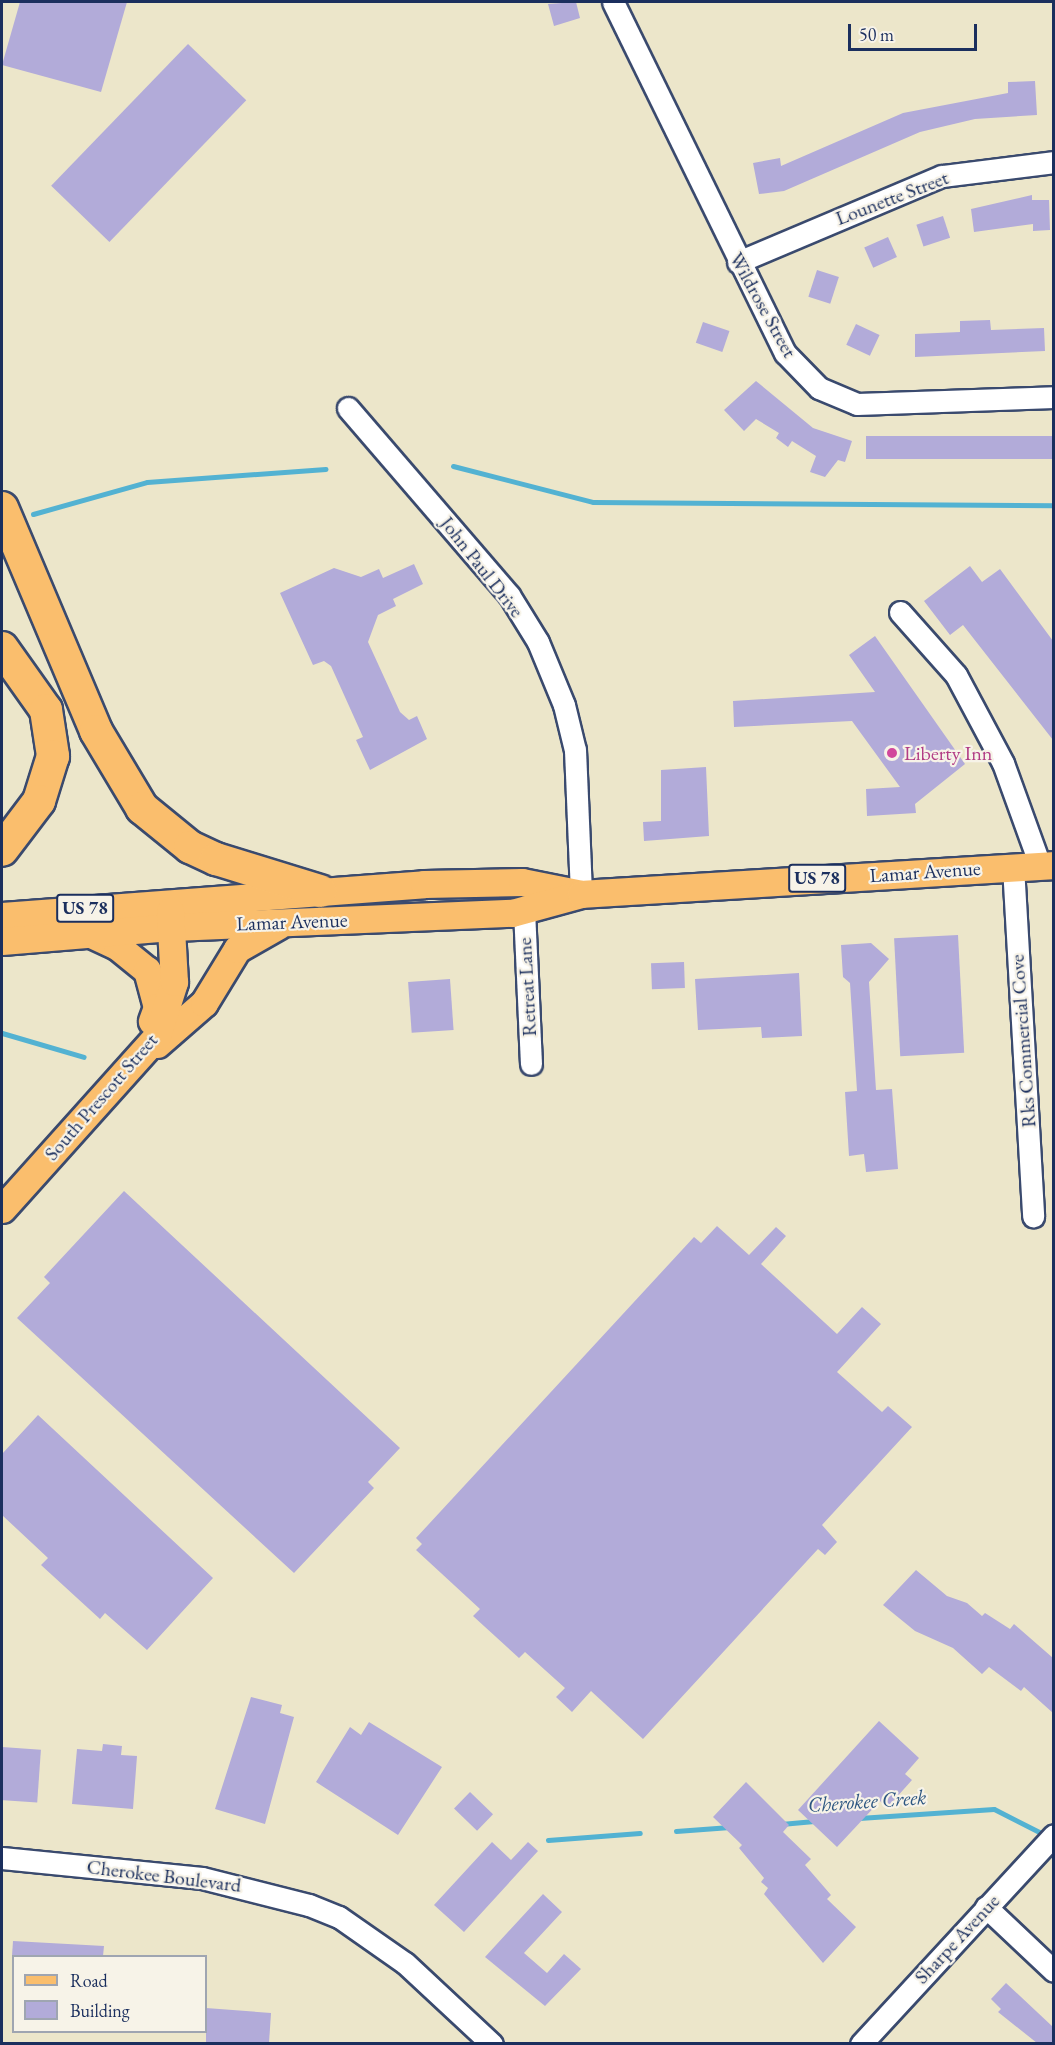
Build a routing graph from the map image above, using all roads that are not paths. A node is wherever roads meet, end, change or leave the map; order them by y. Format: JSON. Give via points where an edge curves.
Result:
{"nodes":[{"id":1,"x":613,"y":2,"type":"edge"},
{"id":2,"x":1053,"y":162,"type":"edge"},
{"id":3,"x":738,"y":262,"type":"junction"},
{"id":4,"x":1053,"y":397,"type":"edge"},
{"id":5,"x":348,"y":408,"type":"dead end"},
{"id":6,"x":2,"y":508,"type":"edge"},
{"id":7,"x":900,"y":612,"type":"dead end"},
{"id":8,"x":2,"y":648,"type":"edge"},
{"id":9,"x":2,"y":850,"type":"edge"},
{"id":10,"x":1036,"y":865,"type":"edge"},
{"id":11,"x":320,"y":891,"type":"junction"},
{"id":12,"x":581,"y":894,"type":"junction"},
{"id":13,"x":168,"y":901,"type":"junction"},
{"id":14,"x":524,"y":910,"type":"junction"},
{"id":15,"x":2,"y":916,"type":"edge"},
{"id":16,"x":285,"y":922,"type":"junction"},
{"id":17,"x":173,"y":927,"type":"junction"},
{"id":18,"x":90,"y":934,"type":"junction"},
{"id":19,"x":2,"y":941,"type":"edge"},
{"id":20,"x":139,"y":1058,"type":"junction"},
{"id":21,"x":531,"y":1064,"type":"dead end"},
{"id":22,"x":2,"y":1209,"type":"edge"},
{"id":23,"x":1033,"y":1216,"type":"dead end"},
{"id":24,"x":1048,"y":1841,"type":"edge"},
{"id":25,"x":2,"y":1858,"type":"edge"},
{"id":26,"x":986,"y":1907,"type":"junction"},
{"id":27,"x":1053,"y":1971,"type":"edge"},
{"id":28,"x":492,"y":2043,"type":"edge"},
{"id":29,"x":861,"y":2043,"type":"edge"}],
"edges":[{"from":1,"to":3,"type":"street","name":"Wildrose Street"},
{"from":2,"to":3,"type":"street","name":"Lounette Street","via":[[942,176]]},
{"from":3,"to":4,"type":"street","name":"Wildrose Street","via":[[785,353],[819,388],[857,404]]},
{"from":5,"to":12,"type":"street","name":"John Paul Drive","via":[[509,595],[538,642],[564,705],[575,750]]},
{"from":6,"to":11,"type":"highway","via":[[100,741],[142,808],[183,842],[216,859]]},
{"from":7,"to":10,"type":"street","name":"Rks Commercial Cove","via":[[956,675],[1003,763]]},
{"from":8,"to":9,"type":"highway","via":[[46,710],[53,756],[39,801]]},
{"from":10,"to":12,"type":"main road","name":"Lamar Avenue","number":"US 78"},
{"from":10,"to":23,"type":"street","name":"Rks Commercial Cove"},
{"from":11,"to":12,"type":"main road","name":"Lamar Avenue","number":"US 78","via":[[522,882]]},
{"from":11,"to":13,"type":"main road","name":"Lamar Avenue","number":"US 78"},
{"from":12,"to":14,"type":"main road","name":"Lamar Avenue","number":"US 78"},
{"from":13,"to":15,"type":"main road","name":"Lamar Avenue","number":"US 78"},
{"from":13,"to":17,"type":"main road","name":"South Prescott Street"},
{"from":14,"to":16,"type":"main road","name":"Lamar Avenue","number":"US 78"},
{"from":14,"to":21,"type":"street","name":"Retreat Lane"},
{"from":16,"to":17,"type":"main road","name":"Lamar Avenue","number":"US 78"},
{"from":16,"to":20,"type":"main road","via":[[237,950],[204,1003]]},
{"from":17,"to":18,"type":"main road","name":"Lamar Avenue","number":"US 78"},
{"from":17,"to":20,"type":"main road","name":"South Prescott Street","via":[[172,1001],[157,1036]]},
{"from":18,"to":19,"type":"main road","name":"Lamar Avenue","number":"US 78"},
{"from":18,"to":20,"type":"main road","via":[[136,958],[155,987],[157,1007]]},
{"from":20,"to":22,"type":"main road","name":"South Prescott Street"},
{"from":24,"to":26,"type":"street","name":"Sharpe Avenue"},
{"from":25,"to":28,"type":"street","name":"Cherokee Boulevard","via":[[202,1878],[309,1905],[339,1917],[405,1963]]},
{"from":26,"to":27,"type":"street"},
{"from":26,"to":29,"type":"street","name":"Sharpe Avenue"}]}
